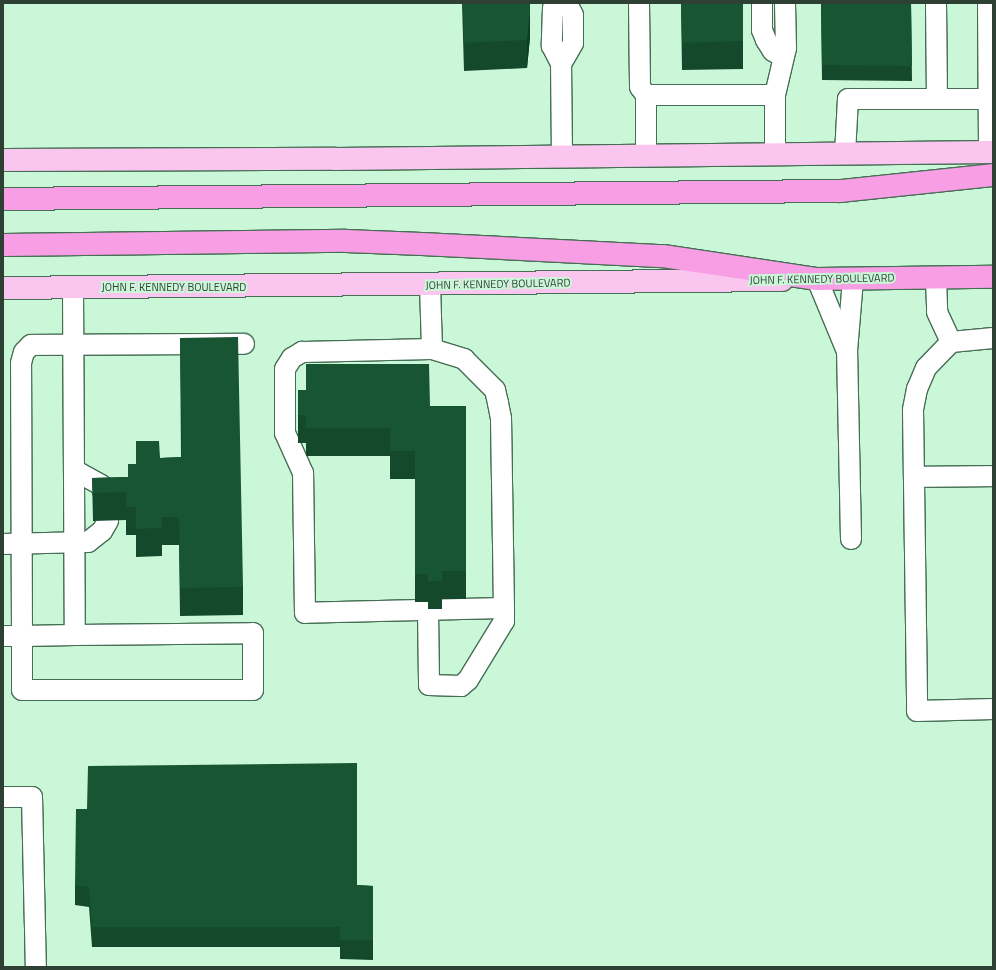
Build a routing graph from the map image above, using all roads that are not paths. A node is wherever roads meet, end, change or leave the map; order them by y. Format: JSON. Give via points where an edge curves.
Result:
{"nodes":[{"id":1,"x":558,"y":3,"type":"edge"},
{"id":2,"x":567,"y":3,"type":"edge"},
{"id":3,"x":639,"y":3,"type":"edge"},
{"id":4,"x":762,"y":3,"type":"edge"},
{"id":5,"x":785,"y":3,"type":"edge"},
{"id":6,"x":936,"y":3,"type":"edge"},
{"id":7,"x":988,"y":3,"type":"edge"},
{"id":8,"x":784,"y":57,"type":"junction"},
{"id":9,"x":562,"y":64,"type":"junction"},
{"id":10,"x":646,"y":95,"type":"junction"},
{"id":11,"x":775,"y":95,"type":"junction"},
{"id":12,"x":937,"y":99,"type":"junction"},
{"id":13,"x":989,"y":99,"type":"junction"},
{"id":14,"x":991,"y":152,"type":"edge"},
{"id":15,"x":845,"y":154,"type":"junction"},
{"id":16,"x":775,"y":155,"type":"junction"},
{"id":17,"x":646,"y":156,"type":"junction"},
{"id":18,"x":562,"y":157,"type":"junction"},
{"id":19,"x":3,"y":160,"type":"edge"},
{"id":20,"x":993,"y":174,"type":"edge"},
{"id":21,"x":3,"y":199,"type":"edge"},
{"id":22,"x":3,"y":245,"type":"edge"},
{"id":23,"x":993,"y":277,"type":"edge"},
{"id":24,"x":936,"y":278,"type":"junction"},
{"id":25,"x":816,"y":279,"type":"junction"},
{"id":26,"x":853,"y":279,"type":"junction"},
{"id":27,"x":430,"y":285,"type":"junction"},
{"id":28,"x":3,"y":288,"type":"edge"},
{"id":29,"x":73,"y":288,"type":"junction"},
{"id":30,"x":993,"y":338,"type":"edge"},
{"id":31,"x":951,"y":342,"type":"junction"},
{"id":32,"x":244,"y":344,"type":"dead end"},
{"id":33,"x":73,"y":345,"type":"junction"},
{"id":34,"x":432,"y":349,"type":"junction"},
{"id":35,"x":847,"y":351,"type":"junction"},
{"id":36,"x":74,"y":470,"type":"junction"},
{"id":37,"x":914,"y":476,"type":"junction"},
{"id":38,"x":993,"y":476,"type":"edge"},
{"id":39,"x":851,"y":539,"type":"dead end"},
{"id":40,"x":74,"y":543,"type":"junction"},
{"id":41,"x":12,"y":544,"type":"edge"},
{"id":42,"x":504,"y":608,"type":"junction"},
{"id":43,"x":428,"y":610,"type":"junction"},
{"id":44,"x":75,"y":635,"type":"junction"},
{"id":45,"x":12,"y":636,"type":"edge"},
{"id":46,"x":993,"y":709,"type":"edge"},
{"id":47,"x":3,"y":797,"type":"edge"},
{"id":48,"x":36,"y":967,"type":"edge"}],
"edges":[{"from":1,"to":9,"type":"lane","via":[[553,8],[552,46]]},
{"from":2,"to":9,"type":"lane","via":[[573,15],[573,43]]},
{"from":3,"to":10,"type":"lane","via":[[640,87]]},
{"from":4,"to":8,"type":"lane","via":[[762,30],[766,40],[773,50]]},
{"from":5,"to":8,"type":"lane"},
{"from":6,"to":12,"type":"lane"},
{"from":7,"to":13,"type":"lane"},
{"from":8,"to":11,"type":"lane"},
{"from":9,"to":18,"type":"lane"},
{"from":10,"to":11,"type":"lane"},
{"from":10,"to":17,"type":"lane"},
{"from":11,"to":16,"type":"lane"},
{"from":12,"to":13,"type":"lane"},
{"from":12,"to":15,"type":"lane","via":[[848,99]]},
{"from":13,"to":14,"type":"lane"},
{"from":14,"to":15,"type":"main road"},
{"from":15,"to":16,"type":"main road"},
{"from":16,"to":17,"type":"main road"},
{"from":17,"to":18,"type":"main road"},
{"from":18,"to":19,"type":"main road"},
{"from":20,"to":21,"type":"highway","via":[[841,191]]},
{"from":22,"to":25,"type":"highway","via":[[346,241],[422,244],[663,256]]},
{"from":23,"to":24,"type":"highway","name":"JOHN F. KENNEDY BOULEVARD"},
{"from":24,"to":26,"type":"highway","name":"JOHN F. KENNEDY BOULEVARD"},
{"from":24,"to":31,"type":"lane","via":[[937,312]]},
{"from":25,"to":26,"type":"highway","name":"JOHN F. KENNEDY BOULEVARD"},
{"from":25,"to":27,"type":"main road","name":"JOHN F. KENNEDY BOULEVARD"},
{"from":25,"to":35,"type":"lane"},
{"from":26,"to":35,"type":"lane"},
{"from":27,"to":29,"type":"main road","name":"JOHN F. KENNEDY BOULEVARD"},
{"from":27,"to":34,"type":"lane"},
{"from":28,"to":29,"type":"main road","name":"JOHN F. KENNEDY BOULEVARD"},
{"from":29,"to":33,"type":"lane"},
{"from":30,"to":31,"type":"lane"},
{"from":31,"to":37,"type":"lane","via":[[926,368],[917,389],[913,410]]},
{"from":32,"to":33,"type":"lane"},
{"from":33,"to":36,"type":"lane"},
{"from":33,"to":41,"type":"lane","via":[[31,345],[24,352],[21,363]]},
{"from":34,"to":42,"type":"lane","via":[[464,358],[495,390],[501,418]]},
{"from":34,"to":43,"type":"lane","via":[[302,352],[292,358],[285,369],[285,433],[303,473],[304,613]]},
{"from":35,"to":39,"type":"lane"},
{"from":36,"to":40,"type":"lane"},
{"from":36,"to":40,"type":"lane","via":[[101,485],[108,513],[102,531],[88,542]]},
{"from":37,"to":38,"type":"lane"},
{"from":37,"to":46,"type":"lane","via":[[917,711]]},
{"from":40,"to":41,"type":"lane"},
{"from":40,"to":44,"type":"lane"},
{"from":41,"to":45,"type":"lane"},
{"from":42,"to":43,"type":"lane"},
{"from":42,"to":43,"type":"lane","via":[[504,620],[468,680],[461,686],[429,685]]},
{"from":44,"to":45,"type":"lane"},
{"from":44,"to":45,"type":"lane","via":[[253,633],[253,690],[22,690]]},
{"from":47,"to":48,"type":"lane","via":[[32,797]]}]}
